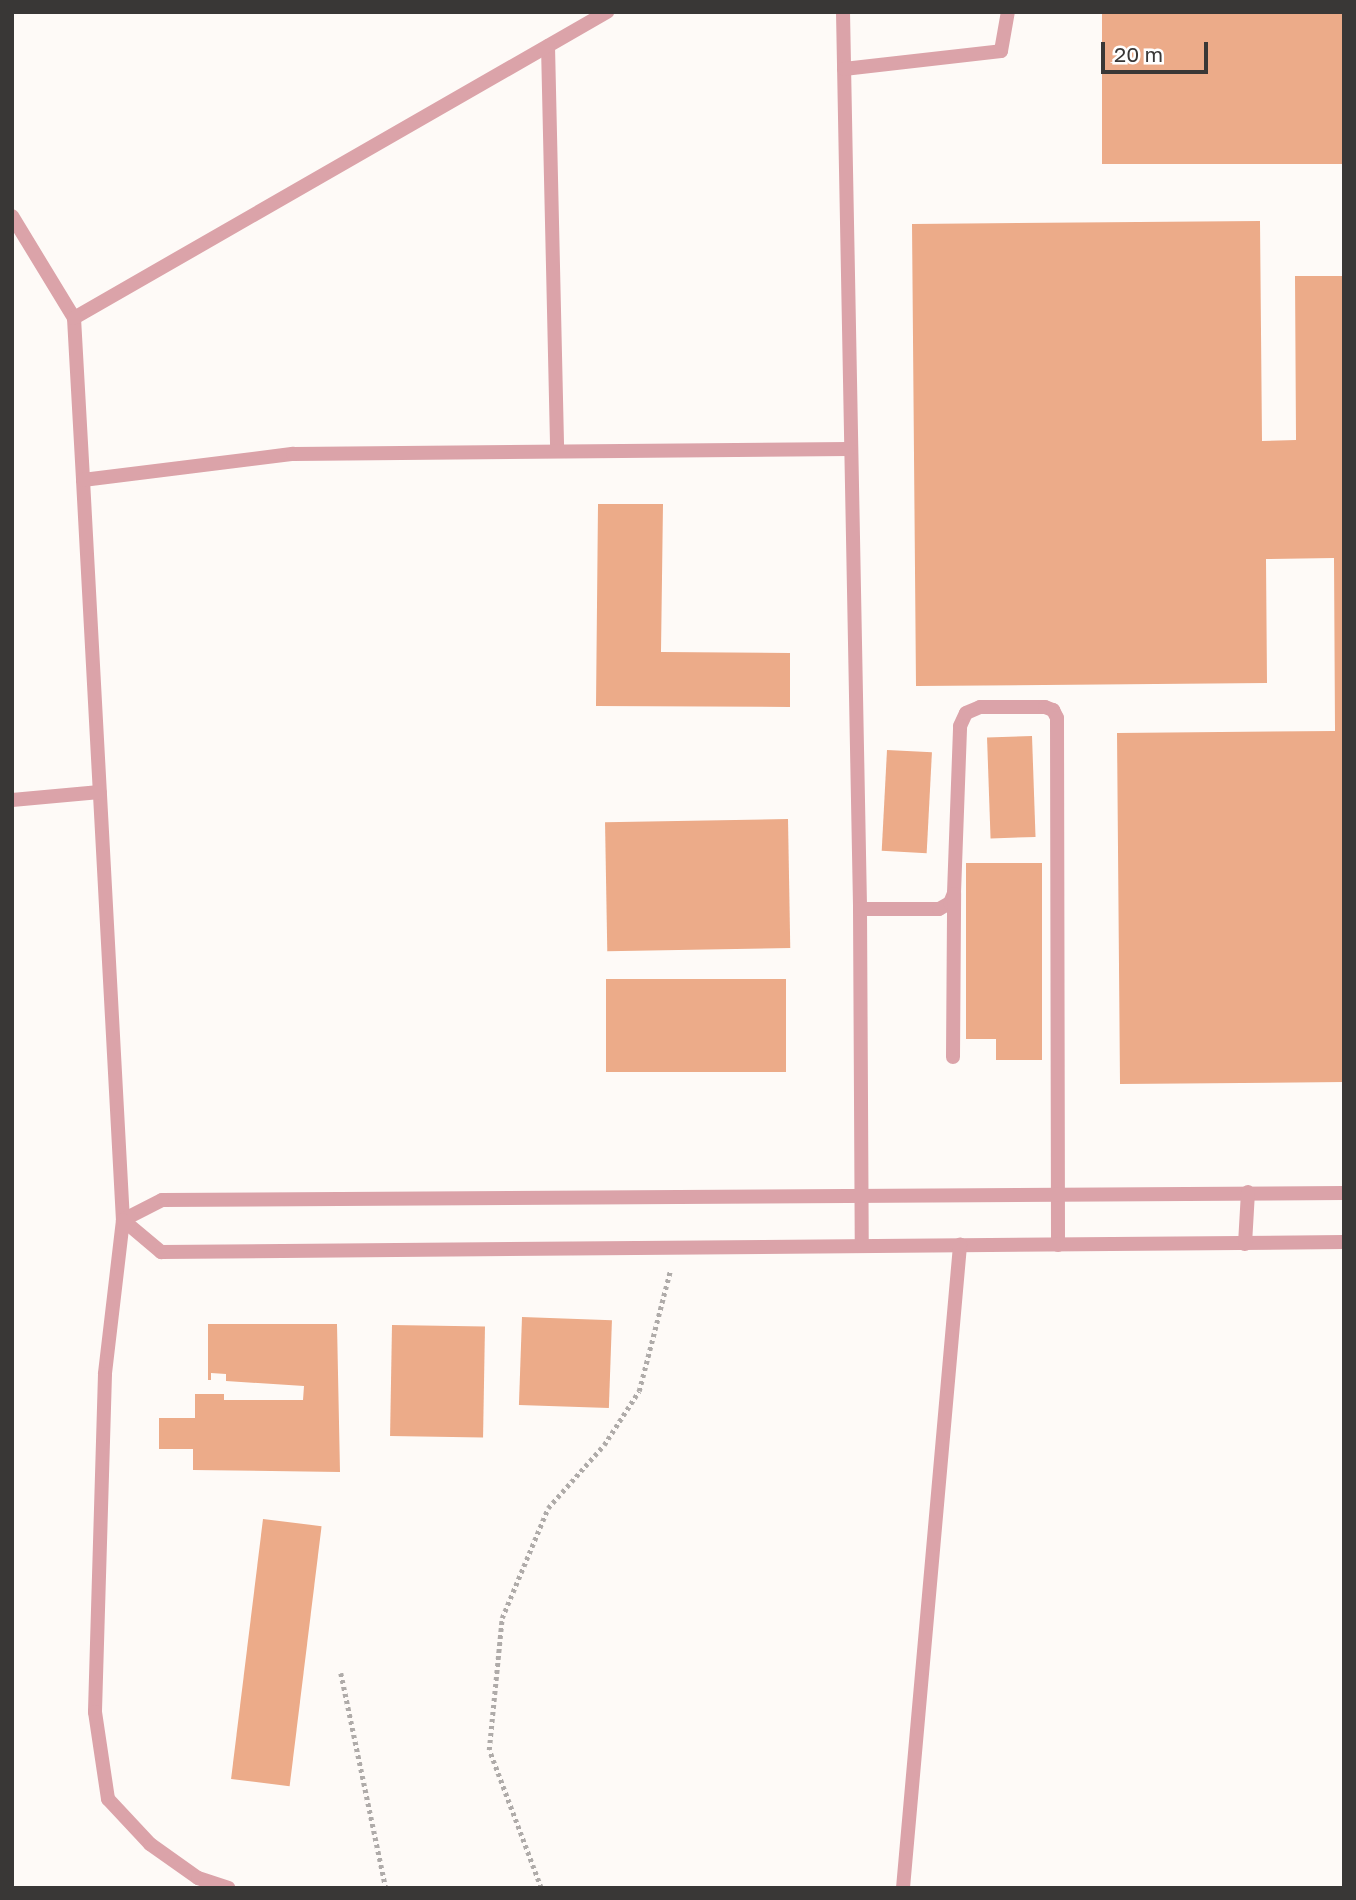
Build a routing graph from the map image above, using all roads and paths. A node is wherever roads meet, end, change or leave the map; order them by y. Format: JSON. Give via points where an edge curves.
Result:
{"nodes":[{"id":1,"x":607,"y":12,"type":"edge"},
{"id":2,"x":843,"y":12,"type":"edge"},
{"id":3,"x":1008,"y":12,"type":"edge"},
{"id":4,"x":548,"y":46,"type":"junction"},
{"id":5,"x":844,"y":69,"type":"junction"},
{"id":6,"x":12,"y":215,"type":"edge"},
{"id":7,"x":74,"y":318,"type":"junction"},
{"id":8,"x":849,"y":449,"type":"junction"},
{"id":9,"x":558,"y":450,"type":"junction"},
{"id":10,"x":83,"y":480,"type":"junction"},
{"id":11,"x":100,"y":792,"type":"junction"},
{"id":12,"x":12,"y":800,"type":"edge"},
{"id":13,"x":954,"y":893,"type":"junction"},
{"id":14,"x":860,"y":909,"type":"junction"},
{"id":15,"x":953,"y":1057,"type":"dead end"},
{"id":16,"x":1248,"y":1192,"type":"junction"},
{"id":17,"x":1058,"y":1193,"type":"junction"},
{"id":18,"x":1344,"y":1193,"type":"edge"},
{"id":19,"x":861,"y":1195,"type":"junction"},
{"id":20,"x":122,"y":1220,"type":"junction"},
{"id":21,"x":1344,"y":1242,"type":"edge"},
{"id":22,"x":1245,"y":1244,"type":"junction"},
{"id":23,"x":960,"y":1245,"type":"junction"},
{"id":24,"x":1058,"y":1245,"type":"junction"},
{"id":25,"x":862,"y":1246,"type":"junction"},
{"id":26,"x":677,"y":1247,"type":"junction"},
{"id":27,"x":341,"y":1673,"type":"dead end"},
{"id":28,"x":228,"y":1888,"type":"edge"},
{"id":29,"x":386,"y":1888,"type":"edge"},
{"id":30,"x":541,"y":1888,"type":"edge"},
{"id":31,"x":902,"y":1888,"type":"edge"}],
"edges":[{"from":1,"to":4,"type":"lane"},
{"from":2,"to":5,"type":"lane"},
{"from":3,"to":5,"type":"lane","via":[[1001,51]]},
{"from":4,"to":7,"type":"lane"},
{"from":4,"to":9,"type":"lane"},
{"from":5,"to":8,"type":"lane"},
{"from":6,"to":7,"type":"lane"},
{"from":7,"to":10,"type":"lane"},
{"from":8,"to":9,"type":"lane"},
{"from":8,"to":14,"type":"lane"},
{"from":9,"to":10,"type":"lane","via":[[293,454]]},
{"from":10,"to":11,"type":"lane"},
{"from":11,"to":12,"type":"lane"},
{"from":11,"to":20,"type":"lane"},
{"from":13,"to":14,"type":"lane","via":[[950,904],[939,909]]},
{"from":13,"to":15,"type":"lane"},
{"from":13,"to":17,"type":"lane","via":[[962,719],[980,708],[1053,710],[1057,718]]},
{"from":14,"to":19,"type":"lane"},
{"from":16,"to":17,"type":"lane"},
{"from":16,"to":18,"type":"lane"},
{"from":16,"to":22,"type":"lane"},
{"from":17,"to":19,"type":"lane"},
{"from":17,"to":24,"type":"lane"},
{"from":19,"to":20,"type":"lane","via":[[162,1200]]},
{"from":19,"to":25,"type":"lane"},
{"from":20,"to":26,"type":"lane","via":[[161,1252]]},
{"from":20,"to":28,"type":"lane","via":[[105,1374],[96,1712],[108,1799],[150,1844],[198,1878]]},
{"from":21,"to":22,"type":"lane"},
{"from":22,"to":24,"type":"lane"},
{"from":23,"to":24,"type":"lane"},
{"from":23,"to":25,"type":"lane"},
{"from":23,"to":31,"type":"lane"},
{"from":25,"to":26,"type":"lane"},
{"from":26,"to":30,"type":"path","via":[[639,1391],[604,1445],[548,1508],[502,1618],[489,1750]]},
{"from":27,"to":29,"type":"path"}]}
